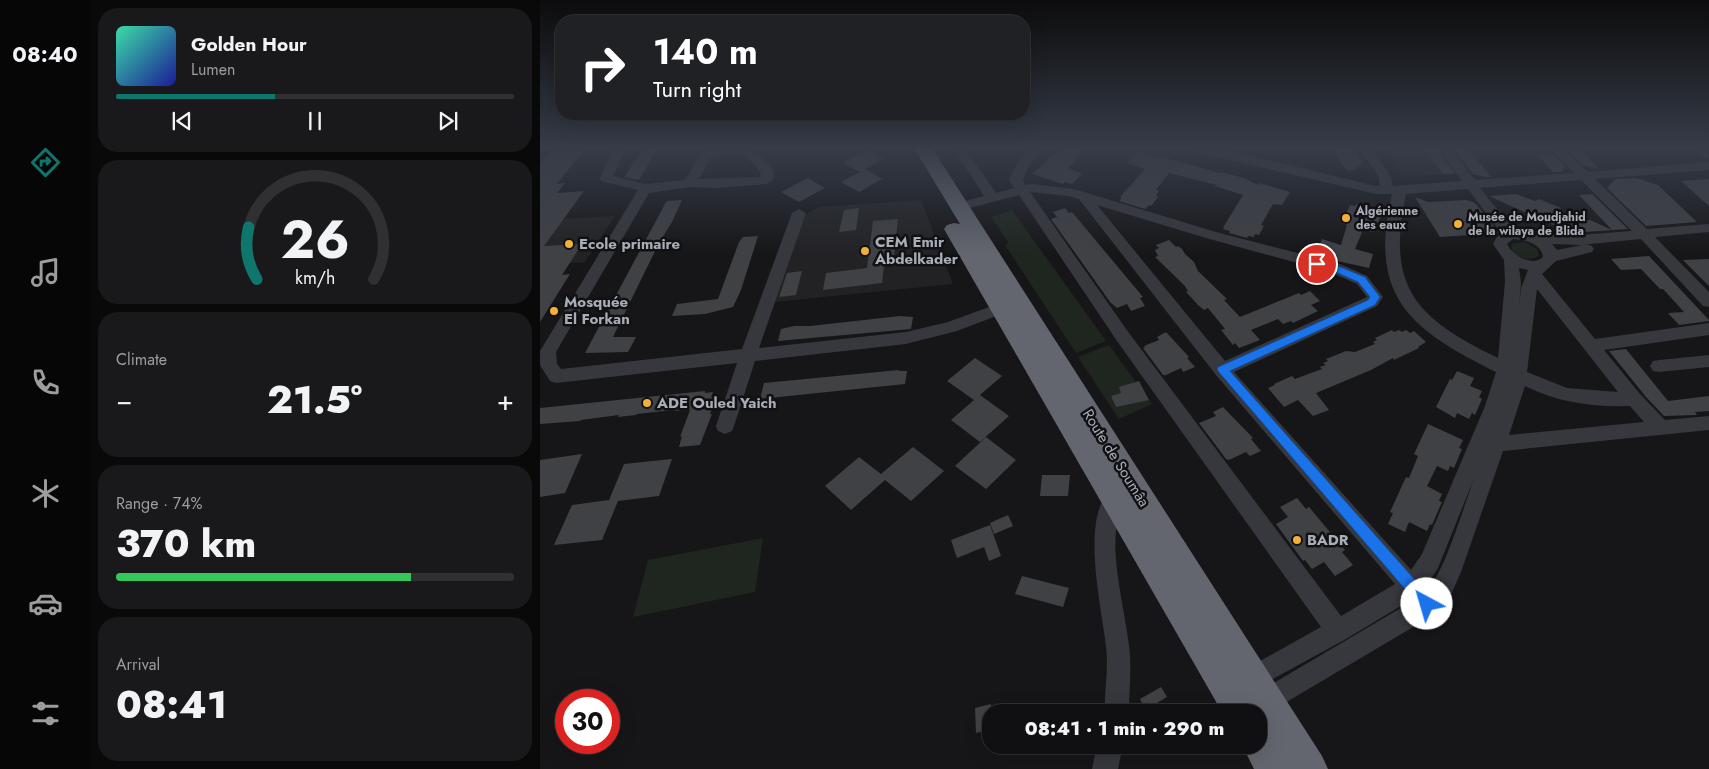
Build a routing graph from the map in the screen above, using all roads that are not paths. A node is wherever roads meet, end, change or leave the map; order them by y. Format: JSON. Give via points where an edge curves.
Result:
{"nodes":[{"id":1,"x":630,"y":184,"type":"edge"},
{"id":2,"x":682,"y":184,"type":"edge"},
{"id":3,"x":929,"y":184,"type":"edge"},
{"id":4,"x":945,"y":184,"type":"edge"},
{"id":5,"x":983,"y":184,"type":"edge"},
{"id":6,"x":1018,"y":184,"type":"edge"},
{"id":7,"x":1350,"y":184,"type":"edge"},
{"id":8,"x":1386,"y":184,"type":"edge"},
{"id":9,"x":1471,"y":184,"type":"joint"},
{"id":10,"x":1593,"y":184,"type":"edge"},
{"id":11,"x":646,"y":188,"type":"junction"},
{"id":12,"x":1021,"y":189,"type":"junction"},
{"id":13,"x":1382,"y":190,"type":"junction"},
{"id":14,"x":1400,"y":190,"type":"junction"},
{"id":15,"x":1083,"y":196,"type":"junction"},
{"id":16,"x":992,"y":198,"type":"junction"},
{"id":17,"x":959,"y":207,"type":"junction"},
{"id":18,"x":799,"y":213,"type":"dead end"},
{"id":19,"x":1709,"y":228,"type":"edge"},
{"id":20,"x":1510,"y":235,"type":"junction"},
{"id":21,"x":1537,"y":239,"type":"junction"},
{"id":22,"x":1709,"y":239,"type":"edge"},
{"id":23,"x":1650,"y":240,"type":"junction"},
{"id":24,"x":1511,"y":259,"type":"junction"},
{"id":25,"x":1542,"y":266,"type":"junction"},
{"id":26,"x":1704,"y":290,"type":"edge"},
{"id":27,"x":1709,"y":302,"type":"edge"},
{"id":28,"x":1010,"y":305,"type":"junction"},
{"id":29,"x":1706,"y":333,"type":"edge"},
{"id":30,"x":1591,"y":346,"type":"junction"},
{"id":31,"x":544,"y":352,"type":"edge"},
{"id":32,"x":748,"y":356,"type":"junction"},
{"id":33,"x":1709,"y":361,"type":"edge"},
{"id":34,"x":1658,"y":366,"type":"dead end"},
{"id":35,"x":1222,"y":370,"type":"junction"},
{"id":36,"x":1511,"y":372,"type":"junction"},
{"id":37,"x":1634,"y":399,"type":"junction"},
{"id":38,"x":1709,"y":423,"type":"edge"},
{"id":39,"x":725,"y":426,"type":"dead end"},
{"id":40,"x":1661,"y":428,"type":"junction"},
{"id":41,"x":1496,"y":444,"type":"junction"},
{"id":42,"x":1124,"y":491,"type":"junction"},
{"id":43,"x":1413,"y":586,"type":"junction"},
{"id":44,"x":1427,"y":604,"type":"junction"},
{"id":45,"x":1338,"y":631,"type":"junction"},
{"id":46,"x":1252,"y":678,"type":"junction"},
{"id":47,"x":1266,"y":702,"type":"junction"},
{"id":48,"x":1117,"y":704,"type":"edge"},
{"id":49,"x":1237,"y":704,"type":"edge"},
{"id":50,"x":1108,"y":754,"type":"edge"},
{"id":51,"x":1265,"y":754,"type":"edge"},
{"id":52,"x":1105,"y":769,"type":"edge"},
{"id":53,"x":1274,"y":769,"type":"edge"},
{"id":54,"x":1309,"y":769,"type":"edge"}],
"edges":[{"from":1,"to":11,"type":"street"},
{"from":2,"to":11,"type":"street"},
{"from":3,"to":28,"type":"highway","name":"Route de Soumâa"},
{"from":4,"to":17,"type":"highway","name":"Route de Soumâa"},
{"from":5,"to":16,"type":"street"},
{"from":6,"to":12,"type":"street"},
{"from":7,"to":13,"type":"street"},
{"from":8,"to":13,"type":"street","via":[[1387,188]]},
{"from":9,"to":14,"type":"street"},
{"from":9,"to":20,"type":"street"},
{"from":10,"to":23,"type":"street"},
{"from":11,"to":31,"type":"street"},
{"from":12,"to":15,"type":"street","via":[[1043,188]]},
{"from":12,"to":16,"type":"street"},
{"from":12,"to":45,"type":"street","via":[[1123,337]]},
{"from":13,"to":14,"type":"street"},
{"from":14,"to":36,"type":"street","via":[[1392,239],[1398,284],[1408,302],[1426,321],[1467,349]]},
{"from":15,"to":35,"type":"street"},
{"from":15,"to":35,"type":"street","via":[[1335,268],[1362,280],[1375,297],[1366,305]]},
{"from":16,"to":17,"type":"street"},
{"from":17,"to":28,"type":"highway","name":"Route de Soumâa"},
{"from":18,"to":32,"type":"street"},
{"from":19,"to":23,"type":"street"},
{"from":20,"to":21,"type":"street"},
{"from":20,"to":24,"type":"street","via":[[1500,244]]},
{"from":21,"to":23,"type":"street"},
{"from":21,"to":25,"type":"street","via":[[1549,249]]},
{"from":22,"to":23,"type":"street"},
{"from":23,"to":25,"type":"street","via":[[1564,253]]},
{"from":23,"to":26,"type":"street"},
{"from":24,"to":25,"type":"street"},
{"from":24,"to":36,"type":"street"},
{"from":25,"to":30,"type":"street"},
{"from":25,"to":36,"type":"street","via":[[1529,288]]},
{"from":26,"to":27,"type":"street"},
{"from":28,"to":32,"type":"street","via":[[927,334]]},
{"from":28,"to":42,"type":"highway","name":"Route de Soumâa"},
{"from":29,"to":30,"type":"street"},
{"from":30,"to":37,"type":"street"},
{"from":31,"to":32,"type":"street","via":[[556,376]]},
{"from":32,"to":39,"type":"street"},
{"from":33,"to":34,"type":"street"},
{"from":35,"to":43,"type":"street"},
{"from":36,"to":37,"type":"street","via":[[1558,393],[1604,400]]},
{"from":36,"to":41,"type":"street","via":[[1516,389]]},
{"from":36,"to":43,"type":"street","via":[[1430,561]]},
{"from":37,"to":40,"type":"street"},
{"from":38,"to":40,"type":"street"},
{"from":40,"to":41,"type":"street"},
{"from":41,"to":44,"type":"street","via":[[1450,572],[1441,591]]},
{"from":42,"to":46,"type":"highway","name":"Route de Soumâa"},
{"from":42,"to":48,"type":"street","via":[[1104,527],[1118,649]]},
{"from":42,"to":49,"type":"highway","name":"Route de Soumâa"},
{"from":43,"to":44,"type":"street"},
{"from":43,"to":45,"type":"street"},
{"from":44,"to":47,"type":"street"},
{"from":45,"to":46,"type":"street"},
{"from":46,"to":47,"type":"highway","name":"Route de Soumâa"},
{"from":47,"to":54,"type":"highway","name":"Route de Soumâa"},
{"from":50,"to":52,"type":"street"},
{"from":51,"to":53,"type":"highway"}]}
